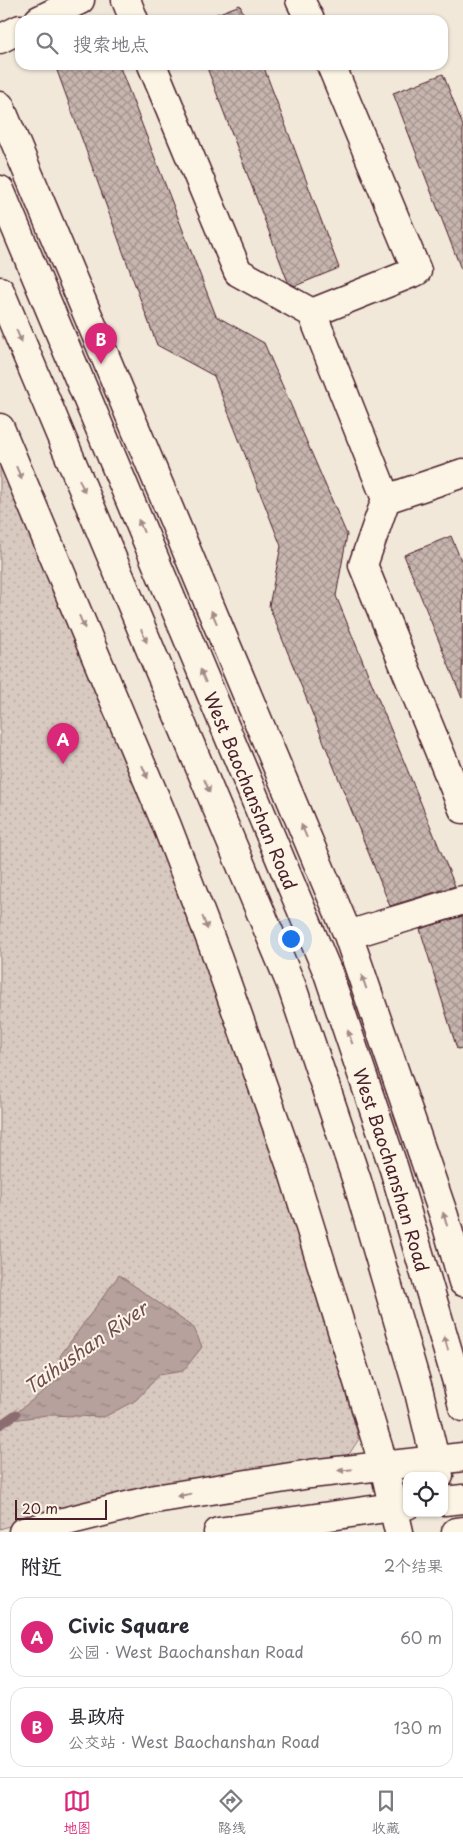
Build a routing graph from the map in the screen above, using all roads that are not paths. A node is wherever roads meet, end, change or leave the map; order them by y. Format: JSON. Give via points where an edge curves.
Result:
{"nodes":[{"id":1,"x":80,"y":0,"type":"edge"},
{"id":2,"x":126,"y":0,"type":"edge"},
{"id":3,"x":300,"y":0,"type":"edge"},
{"id":4,"x":49,"y":15,"type":"edge"},
{"id":5,"x":132,"y":15,"type":"edge"},
{"id":6,"x":308,"y":15,"type":"edge"},
{"id":7,"x":15,"y":32,"type":"edge"},
{"id":8,"x":0,"y":39,"type":"edge"},
{"id":9,"x":154,"y":70,"type":"edge"},
{"id":10,"x":333,"y":70,"type":"edge"},
{"id":11,"x":0,"y":106,"type":"edge"},
{"id":12,"x":0,"y":190,"type":"edge"},
{"id":13,"x":0,"y":291,"type":"edge"},
{"id":14,"x":312,"y":313,"type":"junction"},
{"id":15,"x":0,"y":428,"type":"edge"},
{"id":16,"x":463,"y":473,"type":"edge"},
{"id":17,"x":386,"y":498,"type":"junction"},
{"id":18,"x":463,"y":809,"type":"edge"},
{"id":19,"x":463,"y":900,"type":"edge"},
{"id":20,"x":348,"y":935,"type":"junction"},
{"id":21,"x":463,"y":1282,"type":"edge"},
{"id":22,"x":463,"y":1407,"type":"edge"},
{"id":23,"x":463,"y":1457,"type":"edge"},
{"id":24,"x":384,"y":1466,"type":"junction"},
{"id":25,"x":437,"y":1468,"type":"edge"},
{"id":26,"x":463,"y":1499,"type":"edge"},
{"id":27,"x":448,"y":1500,"type":"edge"},
{"id":28,"x":400,"y":1515,"type":"edge"},
{"id":29,"x":448,"y":1516,"type":"edge"},
{"id":30,"x":463,"y":1531,"type":"edge"},
{"id":31,"x":23,"y":1532,"type":"edge"},
{"id":32,"x":218,"y":1532,"type":"edge"},
{"id":33,"x":452,"y":1532,"type":"edge"},
{"id":34,"x":456,"y":1532,"type":"edge"}],
"edges":[{"from":1,"to":4,"type":"street"},
{"from":2,"to":5,"type":"street"},
{"from":3,"to":6,"type":"street"},
{"from":7,"to":8,"type":"street"},
{"from":9,"to":14,"type":"street","via":[[238,272]]},
{"from":10,"to":14,"type":"street","via":[[417,271]]},
{"from":20,"to":11,"type":"street","one_way":true},
{"from":22,"to":12,"type":"street","name":"West Baochanshan Road","one_way":true,"via":[[394,1169],[328,973]]},
{"from":13,"to":25,"type":"street","name":"West Baochanshan Road","one_way":true,"via":[[292,987],[357,1181],[419,1392]]},
{"from":14,"to":17,"type":"street"},
{"from":15,"to":24,"type":"street","one_way":true,"via":[[167,826],[217,956],[293,1172]]},
{"from":16,"to":17,"type":"street"},
{"from":17,"to":18,"type":"street","via":[[363,565]]},
{"from":19,"to":20,"type":"street"},
{"from":21,"to":20,"type":"street","one_way":true,"via":[[444,1216]]},
{"from":23,"to":25,"type":"street"},
{"from":24,"to":25,"type":"street"},
{"from":24,"to":28,"type":"street"},
{"from":24,"to":31,"type":"street","one_way":true,"via":[[310,1474],[156,1499]]},
{"from":26,"to":27,"type":"street"},
{"from":28,"to":32,"type":"street"},
{"from":29,"to":33,"type":"street"},
{"from":30,"to":34,"type":"street"}]}
